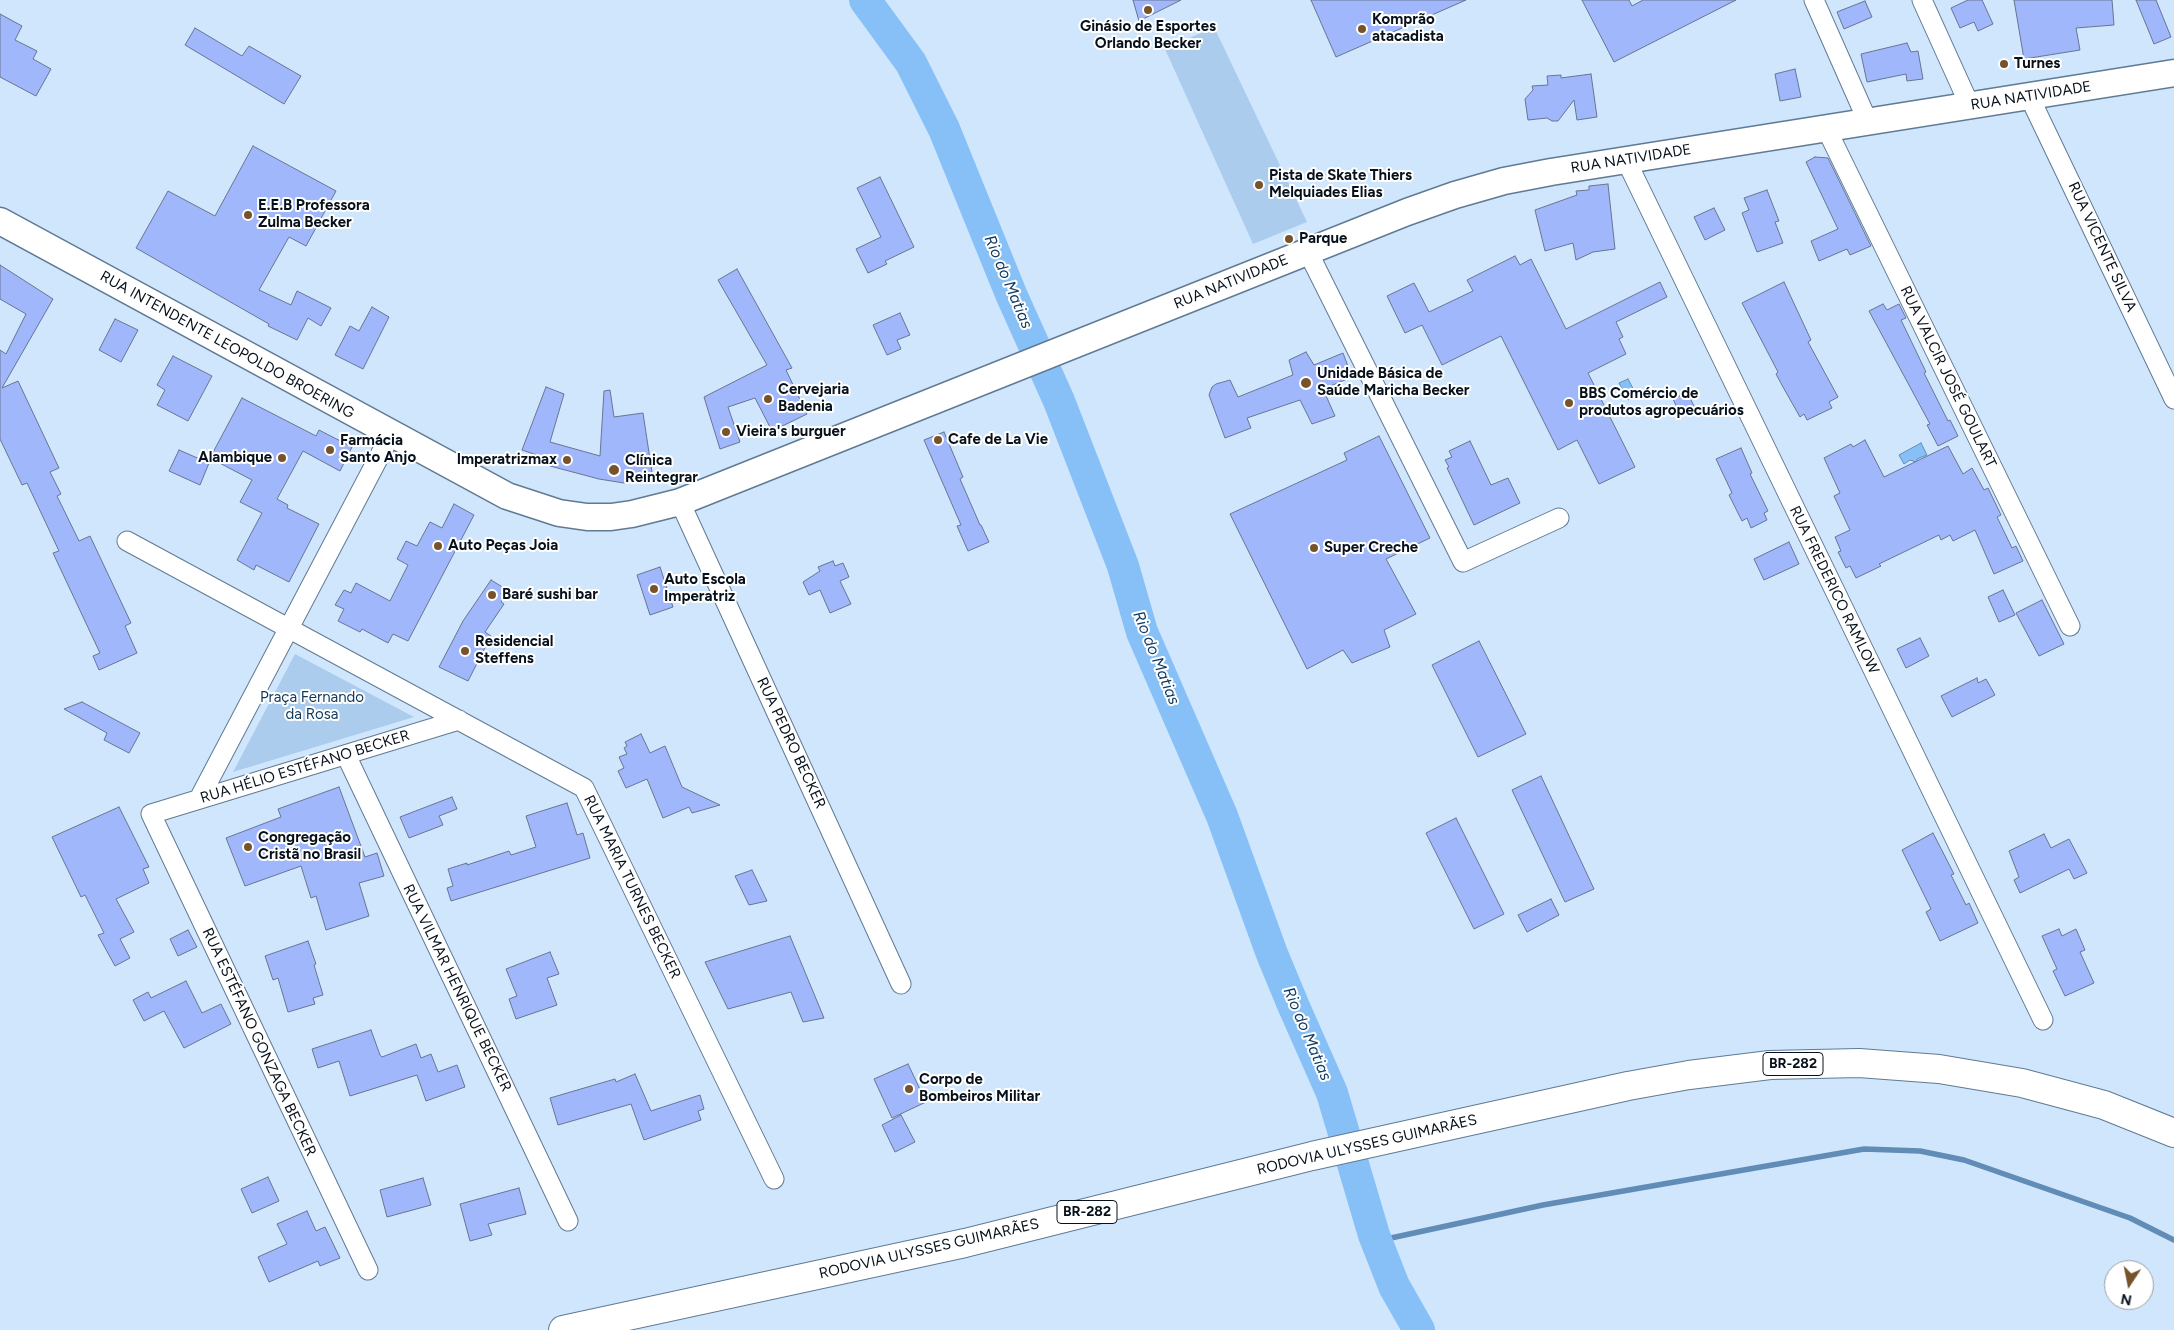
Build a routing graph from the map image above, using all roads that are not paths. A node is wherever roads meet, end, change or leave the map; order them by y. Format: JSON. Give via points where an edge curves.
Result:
{"nodes":[{"id":1,"x":1814,"y":0,"type":"edge"},
{"id":2,"x":1922,"y":0,"type":"edge"},
{"id":3,"x":2174,"y":73,"type":"edge"},
{"id":4,"x":2029,"y":96,"type":"junction"},
{"id":5,"x":1970,"y":106,"type":"junction"},
{"id":6,"x":1868,"y":122,"type":"junction"},
{"id":7,"x":1826,"y":128,"type":"junction"},
{"id":8,"x":1626,"y":160,"type":"junction"},
{"id":9,"x":0,"y":221,"type":"edge"},
{"id":10,"x":1308,"y":252,"type":"junction"},
{"id":11,"x":990,"y":380,"type":"joint"},
{"id":12,"x":2174,"y":399,"type":"edge"},
{"id":13,"x":391,"y":434,"type":"junction"},
{"id":14,"x":680,"y":502,"type":"junction"},
{"id":15,"x":1559,"y":518,"type":"dead end"},
{"id":16,"x":127,"y":541,"type":"dead end"},
{"id":17,"x":2070,"y":626,"type":"dead end"},
{"id":18,"x":288,"y":630,"type":"junction"},
{"id":19,"x":459,"y":720,"type":"junction"},
{"id":20,"x":346,"y":754,"type":"junction"},
{"id":21,"x":199,"y":799,"type":"junction"},
{"id":22,"x":151,"y":814,"type":"joint"},
{"id":23,"x":901,"y":984,"type":"dead end"},
{"id":24,"x":2043,"y":1020,"type":"dead end"},
{"id":25,"x":2174,"y":1133,"type":"edge"},
{"id":26,"x":774,"y":1179,"type":"dead end"},
{"id":27,"x":568,"y":1220,"type":"dead end"},
{"id":28,"x":368,"y":1270,"type":"dead end"},
{"id":29,"x":564,"y":1330,"type":"edge"}],
"edges":[{"from":1,"to":6,"type":"street"},
{"from":2,"to":5,"type":"street"},
{"from":3,"to":4,"type":"main road","name":"RUA NATIVIDADE"},
{"from":4,"to":5,"type":"main road","name":"RUA NATIVIDADE"},
{"from":4,"to":12,"type":"street","name":"RUA VICENTE SILVA"},
{"from":5,"to":6,"type":"main road","name":"RUA NATIVIDADE"},
{"from":6,"to":7,"type":"main road","name":"RUA NATIVIDADE"},
{"from":7,"to":8,"type":"main road","name":"RUA NATIVIDADE"},
{"from":7,"to":17,"type":"street","name":"RUA VALCIR JOSÉ GOULART"},
{"from":8,"to":10,"type":"main road","name":"RUA NATIVIDADE","via":[[1504,181],[1455,195]]},
{"from":8,"to":24,"type":"street","name":"RUA FREDERICO RAMLOW"},
{"from":9,"to":13,"type":"main road","name":"RUA INTENDENTE LEOPOLDO BROERING"},
{"from":10,"to":11,"type":"main road","name":"RUA NATIVIDADE"},
{"from":10,"to":15,"type":"street","via":[[1463,562]]},
{"from":11,"to":14,"type":"main road","name":"RUA INTENDENTE LEOPOLDO BROERING"},
{"from":13,"to":14,"type":"main road","name":"RUA INTENDENTE LEOPOLDO BROERING","via":[[508,496],[559,513],[611,517]]},
{"from":13,"to":18,"type":"street"},
{"from":14,"to":23,"type":"street","name":"RUA PEDRO BECKER"},
{"from":16,"to":18,"type":"street","name":"RUA MARIA TURNES BECKER"},
{"from":18,"to":19,"type":"street","name":"RUA MARIA TURNES BECKER"},
{"from":18,"to":21,"type":"street"},
{"from":19,"to":20,"type":"street","name":"RUA HÉLIO ESTÉFANO BECKER"},
{"from":19,"to":26,"type":"street","name":"RUA MARIA TURNES BECKER","via":[[584,788]]},
{"from":20,"to":21,"type":"street","name":"RUA HÉLIO ESTÉFANO BECKER"},
{"from":20,"to":27,"type":"street","name":"RUA VILMAR HENRIQUE BECKER"},
{"from":21,"to":22,"type":"street","name":"RUA HÉLIO ESTÉFANO BECKER"},
{"from":22,"to":28,"type":"street","name":"RUA ESTÉFANO GONZAGA BECKER"},
{"from":25,"to":29,"type":"highway","name":"RODOVIA ULYSSES GUIMARÃES","number":"BR-282","via":[[2104,1105],[2022,1083],[1939,1069],[1858,1063],[1770,1065],[1628,1086],[1312,1156],[964,1243]]}]}
